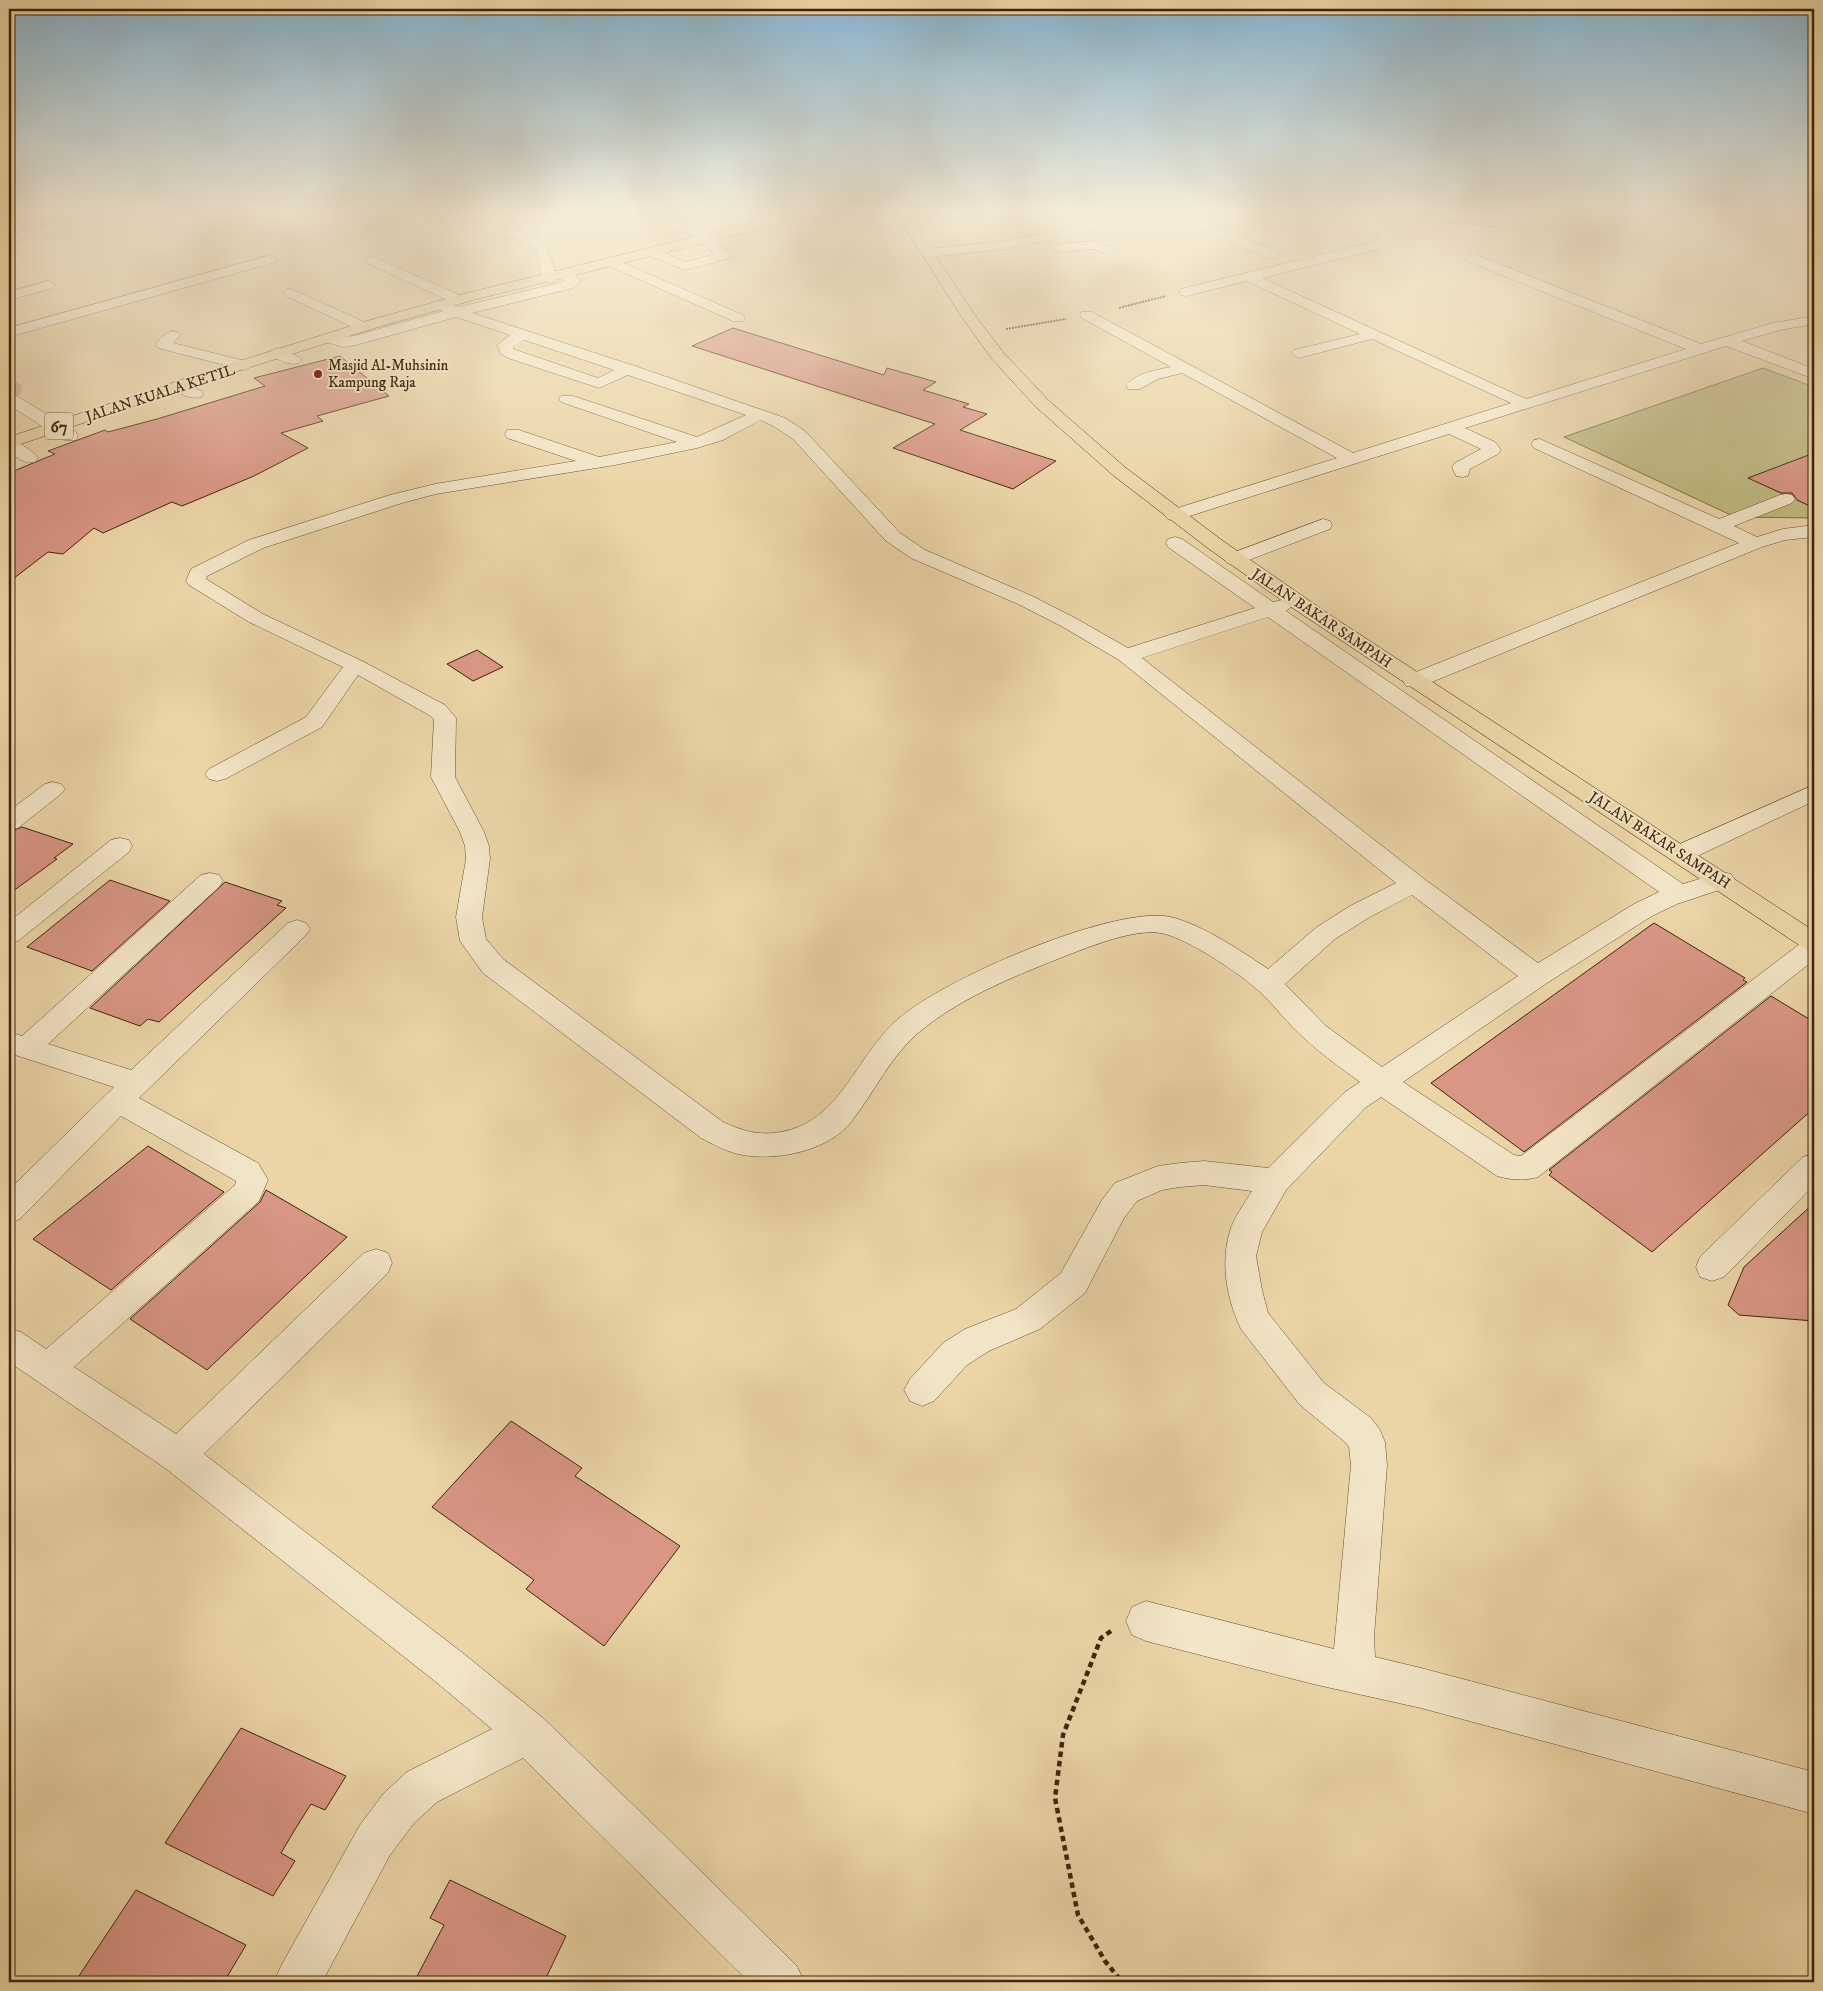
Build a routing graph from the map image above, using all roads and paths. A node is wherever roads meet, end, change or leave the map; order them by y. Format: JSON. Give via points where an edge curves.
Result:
{"nodes":[{"id":1,"x":105,"y":306,"type":"edge"},
{"id":2,"x":318,"y":306,"type":"edge"},
{"id":3,"x":452,"y":306,"type":"junction"},
{"id":4,"x":711,"y":306,"type":"edge"},
{"id":5,"x":963,"y":306,"type":"edge"},
{"id":6,"x":1129,"y":306,"type":"edge"},
{"id":7,"x":1312,"y":306,"type":"edge"},
{"id":8,"x":1593,"y":306,"type":"edge"},
{"id":9,"x":408,"y":314,"type":"junction"},
{"id":10,"x":1087,"y":316,"type":"junction"},
{"id":11,"x":738,"y":318,"type":"dead end"},
{"id":12,"x":1814,"y":320,"type":"edge"},
{"id":13,"x":421,"y":321,"type":"junction"},
{"id":14,"x":364,"y":327,"type":"junction"},
{"id":15,"x":9,"y":333,"type":"edge"},
{"id":16,"x":981,"y":333,"type":"junction"},
{"id":17,"x":523,"y":334,"type":"junction"},
{"id":18,"x":1372,"y":334,"type":"junction"},
{"id":19,"x":173,"y":335,"type":"dead end"},
{"id":20,"x":327,"y":338,"type":"junction"},
{"id":21,"x":1727,"y":341,"type":"junction"},
{"id":22,"x":1700,"y":348,"type":"junction"},
{"id":23,"x":278,"y":353,"type":"junction"},
{"id":24,"x":1299,"y":353,"type":"dead end"},
{"id":25,"x":294,"y":360,"type":"dead end"},
{"id":26,"x":1184,"y":368,"type":"junction"},
{"id":27,"x":630,"y":369,"type":"junction"},
{"id":28,"x":227,"y":370,"type":"joint"},
{"id":29,"x":243,"y":371,"type":"junction"},
{"id":30,"x":1814,"y":374,"type":"edge"},
{"id":31,"x":599,"y":383,"type":"junction"},
{"id":32,"x":1134,"y":386,"type":"dead end"},
{"id":33,"x":9,"y":398,"type":"edge"},
{"id":34,"x":1525,"y":404,"type":"junction"},
{"id":35,"x":760,"y":414,"type":"junction"},
{"id":36,"x":55,"y":427,"type":"junction"},
{"id":37,"x":1449,"y":427,"type":"junction"},
{"id":38,"x":513,"y":434,"type":"dead end"},
{"id":39,"x":70,"y":436,"type":"dead end"},
{"id":40,"x":697,"y":443,"type":"junction"},
{"id":41,"x":9,"y":444,"type":"edge"},
{"id":42,"x":1540,"y":444,"type":"dead end"},
{"id":43,"x":29,"y":458,"type":"dead end"},
{"id":44,"x":1350,"y":458,"type":"junction"},
{"id":45,"x":596,"y":462,"type":"junction"},
{"id":46,"x":1462,"y":472,"type":"dead end"},
{"id":47,"x":1786,"y":499,"type":"dead end"},
{"id":48,"x":1174,"y":515,"type":"junction"},
{"id":49,"x":1323,"y":525,"type":"dead end"},
{"id":50,"x":1718,"y":526,"type":"junction"},
{"id":51,"x":1814,"y":531,"type":"edge"},
{"id":52,"x":1175,"y":543,"type":"dead end"},
{"id":53,"x":1755,"y":543,"type":"junction"},
{"id":54,"x":1234,"y":559,"type":"junction"},
{"id":55,"x":1295,"y":602,"type":"junction"},
{"id":56,"x":1270,"y":610,"type":"junction"},
{"id":57,"x":1126,"y":656,"type":"junction"},
{"id":58,"x":355,"y":665,"type":"junction"},
{"id":59,"x":1414,"y":681,"type":"junction"},
{"id":60,"x":217,"y":774,"type":"dead end"},
{"id":61,"x":53,"y":789,"type":"dead end"},
{"id":62,"x":1814,"y":792,"type":"edge"},
{"id":63,"x":9,"y":823,"type":"edge"},
{"id":64,"x":120,"y":846,"type":"dead end"},
{"id":65,"x":1682,"y":854,"type":"junction"},
{"id":66,"x":1722,"y":880,"type":"junction"},
{"id":67,"x":210,"y":881,"type":"dead end"},
{"id":68,"x":1414,"y":884,"type":"junction"},
{"id":69,"x":1678,"y":894,"type":"junction"},
{"id":70,"x":297,"y":929,"type":"dead end"},
{"id":71,"x":9,"y":935,"type":"edge"},
{"id":72,"x":1814,"y":944,"type":"edge"},
{"id":73,"x":1538,"y":976,"type":"junction"},
{"id":74,"x":1268,"y":984,"type":"junction"},
{"id":75,"x":17,"y":1045,"type":"edge"},
{"id":76,"x":1384,"y":1083,"type":"junction"},
{"id":77,"x":127,"y":1092,"type":"junction"},
{"id":78,"x":1814,"y":1166,"type":"edge"},
{"id":79,"x":1275,"y":1181,"type":"junction"},
{"id":80,"x":9,"y":1210,"type":"edge"},
{"id":81,"x":376,"y":1262,"type":"dead end"},
{"id":82,"x":1712,"y":1267,"type":"dead end"},
{"id":83,"x":9,"y":1343,"type":"edge"},
{"id":84,"x":48,"y":1368,"type":"junction"},
{"id":85,"x":922,"y":1390,"type":"dead end"},
{"id":86,"x":178,"y":1456,"type":"junction"},
{"id":87,"x":1146,"y":1620,"type":"joint"},
{"id":88,"x":1355,"y":1674,"type":"junction"},
{"id":89,"x":528,"y":1733,"type":"junction"},
{"id":90,"x":1814,"y":1793,"type":"edge"},
{"id":91,"x":297,"y":1982,"type":"edge"},
{"id":92,"x":782,"y":1982,"type":"edge"},
{"id":93,"x":1122,"y":1982,"type":"edge"}],
"edges":[{"from":1,"to":15,"type":"street"},
{"from":2,"to":14,"type":"street"},
{"from":3,"to":9,"type":"main road","name":"JALAN KUALA KETIL"},
{"from":3,"to":13,"type":"street"},
{"from":3,"to":17,"type":"street"},
{"from":4,"to":11,"type":"street"},
{"from":5,"to":16,"type":"main road","name":"JALAN BAKAR SAMPAH"},
{"from":6,"to":10,"type":"path"},
{"from":7,"to":18,"type":"street"},
{"from":8,"to":22,"type":"street"},
{"from":9,"to":13,"type":"street"},
{"from":9,"to":14,"type":"main road","name":"JALAN KUALA KETIL"},
{"from":10,"to":16,"type":"path"},
{"from":10,"to":26,"type":"street"},
{"from":12,"to":21,"type":"street"},
{"from":13,"to":20,"type":"street","via":[[356,340],[344,342]]},
{"from":14,"to":20,"type":"main road","name":"JALAN KUALA KETIL"},
{"from":16,"to":48,"type":"main road","name":"JALAN BAKAR SAMPAH","via":[[1012,373],[1059,421]]},
{"from":17,"to":27,"type":"street"},
{"from":17,"to":31,"type":"street","via":[[505,345],[506,351]]},
{"from":18,"to":24,"type":"street"},
{"from":18,"to":34,"type":"street"},
{"from":19,"to":29,"type":"street","via":[[163,344]]},
{"from":20,"to":23,"type":"main road","name":"JALAN KUALA KETIL"},
{"from":21,"to":22,"type":"street"},
{"from":21,"to":30,"type":"street"},
{"from":22,"to":34,"type":"street"},
{"from":23,"to":25,"type":"street"},
{"from":23,"to":29,"type":"main road","name":"JALAN KUALA KETIL"},
{"from":26,"to":32,"type":"street","via":[[1152,376]]},
{"from":26,"to":44,"type":"street"},
{"from":27,"to":31,"type":"street"},
{"from":27,"to":35,"type":"street"},
{"from":28,"to":29,"type":"street"},
{"from":28,"to":36,"type":"main road","name":"JALAN KUALA KETIL","number":"67","via":[[188,390]]},
{"from":31,"to":40,"type":"street","via":[[566,399]]},
{"from":33,"to":36,"type":"street"},
{"from":34,"to":37,"type":"street"},
{"from":35,"to":40,"type":"street"},
{"from":35,"to":57,"type":"street","via":[[799,435],[893,538],[918,554],[1025,600]]},
{"from":36,"to":39,"type":"street"},
{"from":36,"to":41,"type":"main road","name":"JALAN KUALA KETIL","number":"67"},
{"from":37,"to":44,"type":"street"},
{"from":37,"to":46,"type":"street","via":[[1492,450],[1466,463],[1461,467]]},
{"from":38,"to":45,"type":"street"},
{"from":40,"to":45,"type":"street"},
{"from":41,"to":43,"type":"street"},
{"from":42,"to":50,"type":"street"},
{"from":44,"to":48,"type":"street"},
{"from":45,"to":58,"type":"street","via":[[436,489],[396,499],[256,544],[198,573],[196,581],[256,618]]},
{"from":47,"to":50,"type":"street"},
{"from":48,"to":54,"type":"main road","name":"JALAN BAKAR SAMPAH"},
{"from":49,"to":54,"type":"street"},
{"from":50,"to":53,"type":"street"},
{"from":51,"to":53,"type":"street"},
{"from":52,"to":56,"type":"street"},
{"from":53,"to":59,"type":"street"},
{"from":54,"to":55,"type":"main road","name":"JALAN BAKAR SAMPAH"},
{"from":55,"to":56,"type":"street"},
{"from":55,"to":59,"type":"main road","name":"JALAN BAKAR SAMPAH"},
{"from":56,"to":57,"type":"street"},
{"from":56,"to":69,"type":"street"},
{"from":57,"to":68,"type":"street"},
{"from":58,"to":60,"type":"street","via":[[314,722]]},
{"from":58,"to":74,"type":"street","via":[[437,710],[445,718],[443,777],[477,846],[469,918],[474,941],[493,966],[712,1130],[736,1142],[762,1146],[788,1143],[811,1135],[837,1118],[908,1026],[931,1009],[1046,952],[1131,925],[1165,925],[1193,936]]},
{"from":59,"to":65,"type":"main road","name":"JALAN BAKAR SAMPAH"},
{"from":61,"to":63,"type":"street"},
{"from":62,"to":65,"type":"street"},
{"from":64,"to":71,"type":"street"},
{"from":65,"to":66,"type":"main road","name":"JALAN BAKAR SAMPAH"},
{"from":66,"to":69,"type":"street"},
{"from":66,"to":72,"type":"main road","name":"JALAN BAKAR SAMPAH"},
{"from":67,"to":75,"type":"street"},
{"from":68,"to":73,"type":"street"},
{"from":68,"to":74,"type":"street","via":[[1358,912],[1326,933]]},
{"from":69,"to":73,"type":"street","via":[[1643,910]]},
{"from":70,"to":77,"type":"street"},
{"from":72,"to":76,"type":"street","via":[[1527,1168],[1508,1167]]},
{"from":73,"to":76,"type":"street"},
{"from":74,"to":76,"type":"street","via":[[1314,1032]]},
{"from":75,"to":77,"type":"street"},
{"from":76,"to":79,"type":"street","via":[[1356,1100]]},
{"from":77,"to":80,"type":"street"},
{"from":77,"to":84,"type":"street","via":[[247,1172],[252,1180],[248,1192]]},
{"from":78,"to":82,"type":"street"},
{"from":79,"to":85,"type":"street","via":[[1196,1174],[1158,1178],[1126,1192],[1113,1209],[1073,1283],[1028,1319],[977,1340],[955,1354]]},
{"from":79,"to":88,"type":"street","via":[[1246,1230],[1240,1256],[1244,1290],[1253,1319],[1312,1394],[1358,1430],[1367,1442],[1369,1465],[1354,1637]]},
{"from":81,"to":86,"type":"street"},
{"from":83,"to":84,"type":"street"},
{"from":84,"to":86,"type":"street"},
{"from":86,"to":89,"type":"street","via":[[450,1668]]},
{"from":87,"to":88,"type":"street"},
{"from":87,"to":93,"type":"path","via":[[1122,1622],[1101,1638],[1063,1735],[1055,1798],[1078,1915],[1105,1961]]},
{"from":88,"to":90,"type":"street","via":[[1421,1688]]},
{"from":89,"to":91,"type":"street","via":[[422,1787],[398,1808],[375,1840]]},
{"from":89,"to":92,"type":"street"}]}
